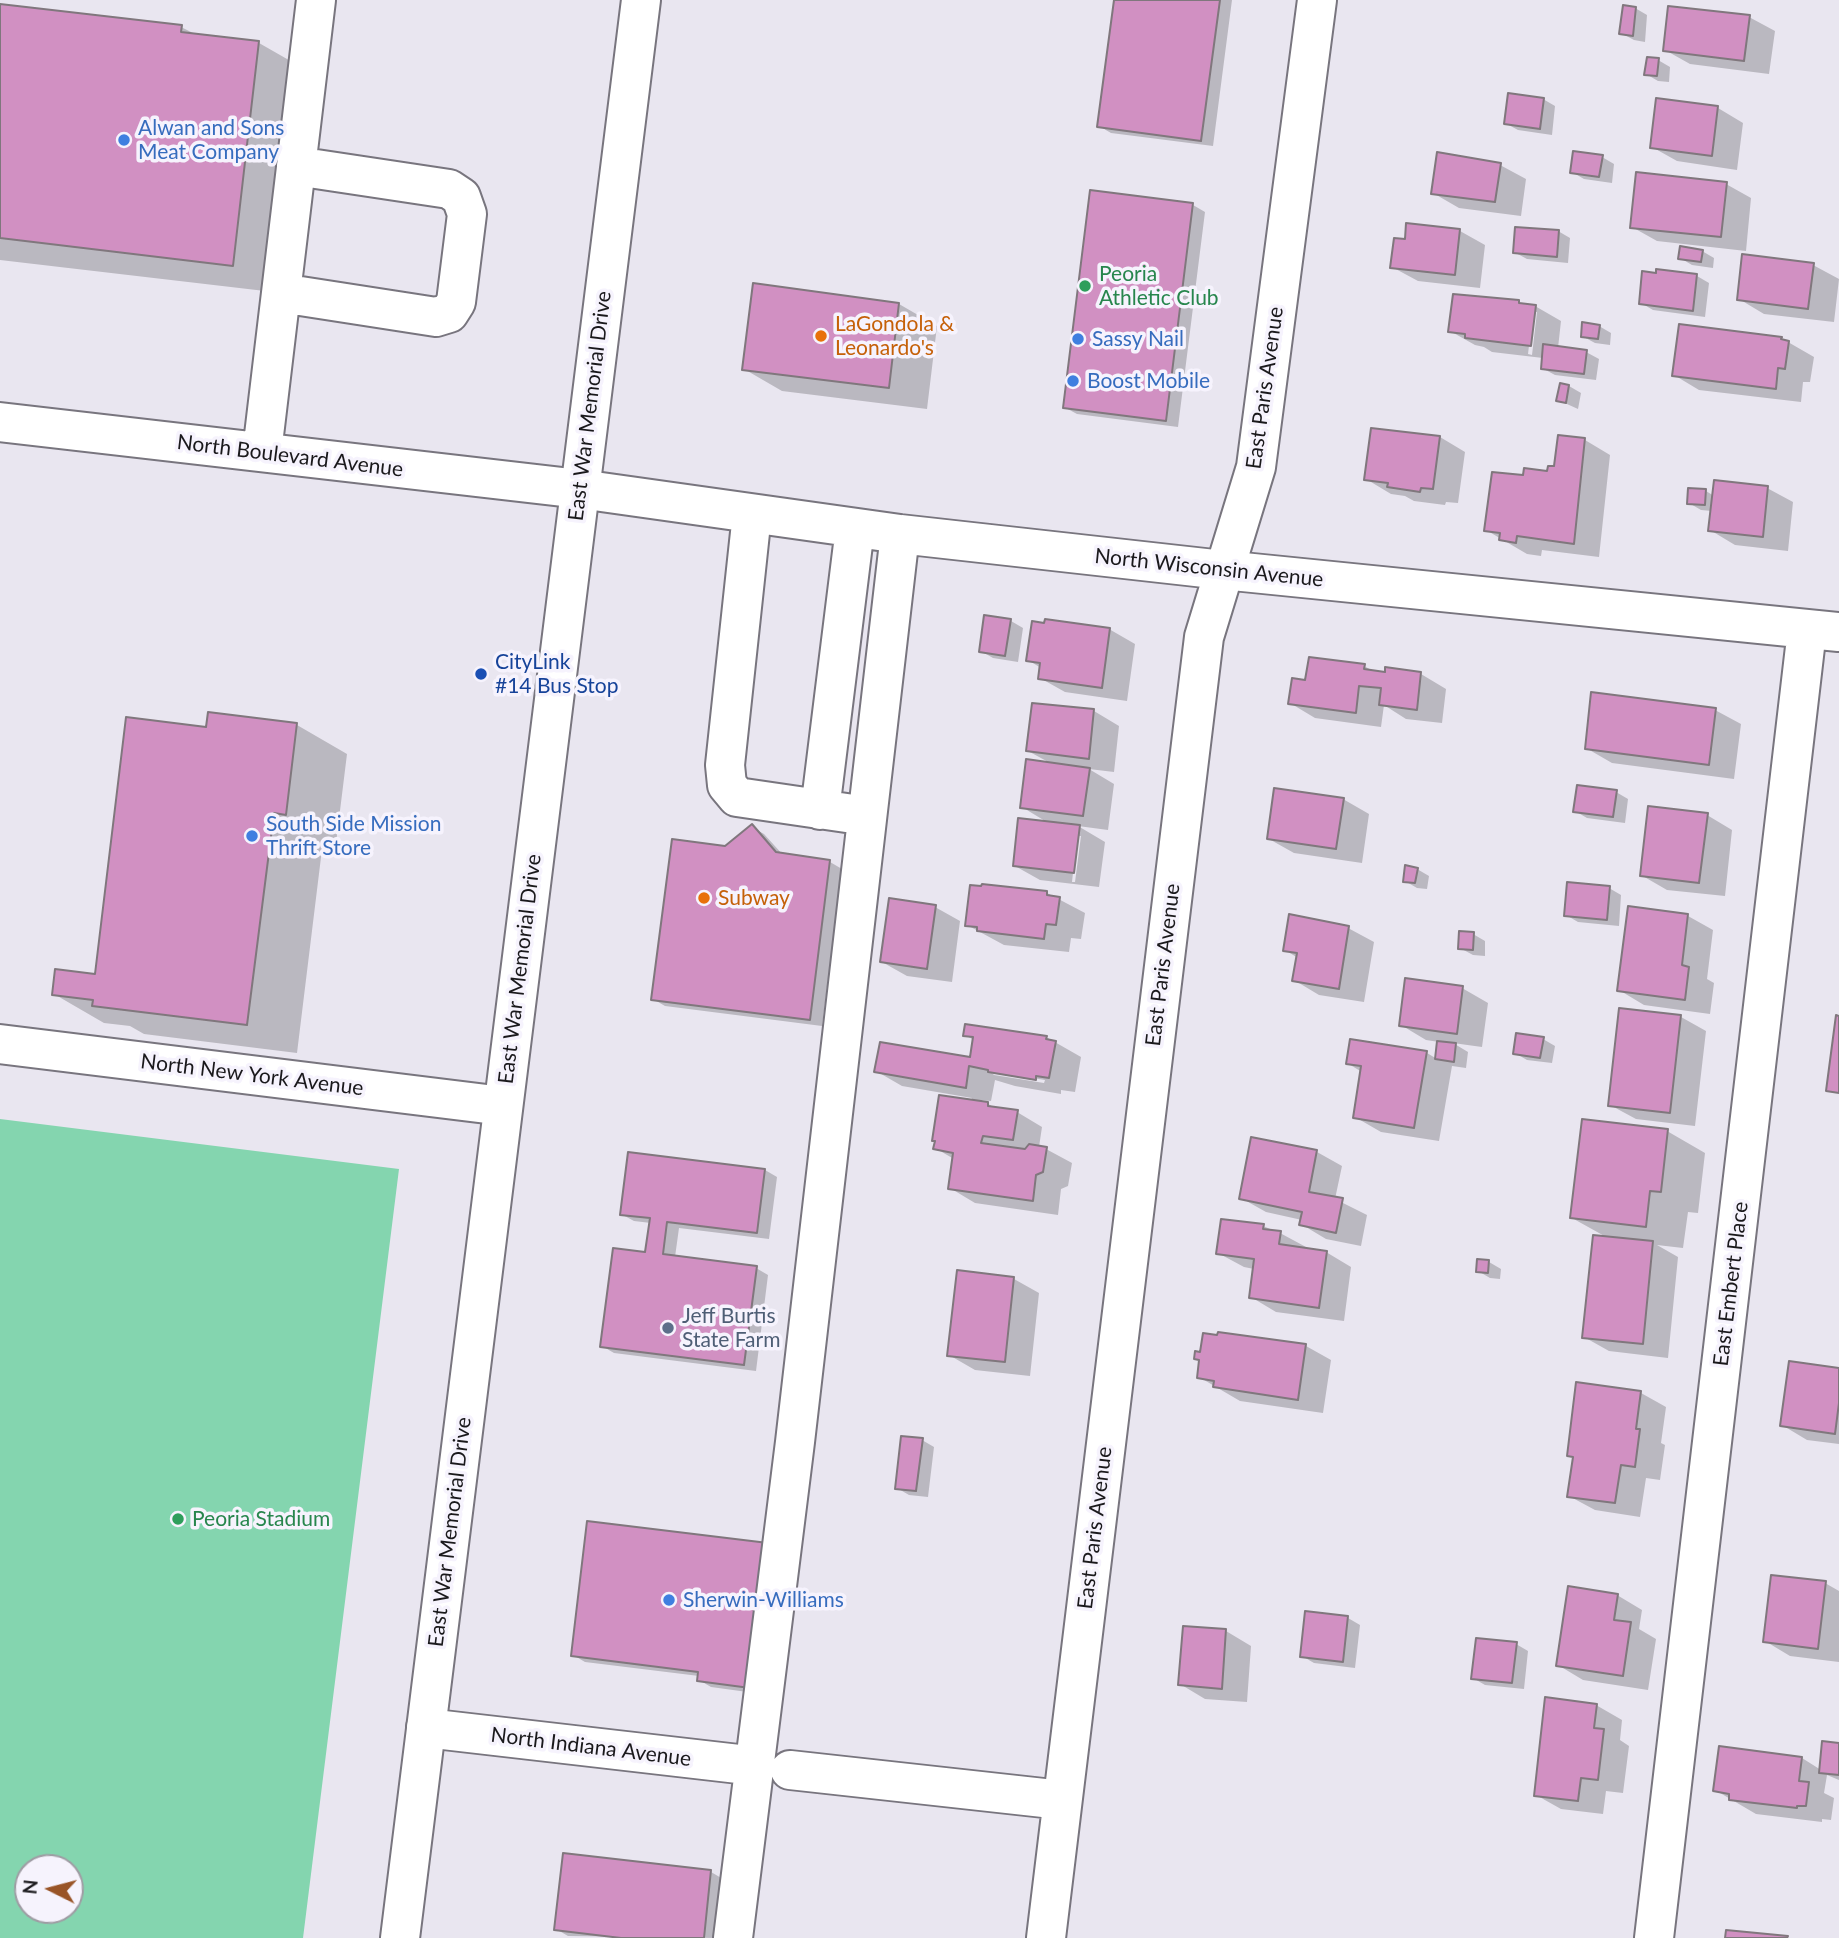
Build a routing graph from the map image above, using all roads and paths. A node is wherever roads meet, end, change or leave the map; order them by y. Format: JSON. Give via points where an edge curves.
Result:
{"nodes":[{"id":1,"x":316,"y":0,"type":"edge"},
{"id":2,"x":640,"y":0,"type":"edge"},
{"id":3,"x":1317,"y":0,"type":"edge"},
{"id":4,"x":296,"y":166,"type":"junction"},
{"id":5,"x":281,"y":293,"type":"junction"},
{"id":6,"x":0,"y":422,"type":"edge"},
{"id":7,"x":262,"y":452,"type":"junction"},
{"id":8,"x":580,"y":489,"type":"junction"},
{"id":9,"x":752,"y":514,"type":"junction"},
{"id":10,"x":855,"y":528,"type":"junction"},
{"id":11,"x":900,"y":534,"type":"junction"},
{"id":12,"x":1223,"y":570,"type":"junction"},
{"id":13,"x":1823,"y":631,"type":"edge"},
{"id":14,"x":820,"y":810,"type":"junction"},
{"id":15,"x":867,"y":816,"type":"junction"},
{"id":16,"x":0,"y":1044,"type":"edge"},
{"id":17,"x":503,"y":1106,"type":"junction"},
{"id":18,"x":426,"y":1728,"type":"junction"},
{"id":19,"x":773,"y":1768,"type":"junction"},
{"id":20,"x":1062,"y":1800,"type":"junction"},
{"id":21,"x":400,"y":1938,"type":"edge"},
{"id":22,"x":733,"y":1938,"type":"edge"},
{"id":23,"x":1046,"y":1938,"type":"edge"},
{"id":24,"x":1654,"y":1938,"type":"edge"}],
"edges":[{"from":1,"to":4,"type":"main road"},
{"from":2,"to":8,"type":"main road","name":"East War Memorial Drive"},
{"from":3,"to":12,"type":"main road","name":"East Paris Avenue","via":[[1256,467]]},
{"from":4,"to":5,"type":"main road"},
{"from":4,"to":5,"type":"main road","via":[[449,189],[461,197],[467,214],[456,302],[449,313],[436,317]]},
{"from":5,"to":7,"type":"main road"},
{"from":6,"to":7,"type":"main road","name":"North Boulevard Avenue"},
{"from":7,"to":8,"type":"main road","name":"North Boulevard Avenue"},
{"from":8,"to":9,"type":"main road","name":"North Wisconsin Avenue"},
{"from":8,"to":17,"type":"main road","name":"East War Memorial Drive"},
{"from":9,"to":10,"type":"main road","name":"North Wisconsin Avenue"},
{"from":9,"to":14,"type":"main road","via":[[725,765],[727,785],[737,797]]},
{"from":10,"to":11,"type":"main road","name":"North Wisconsin Avenue"},
{"from":10,"to":14,"type":"main road"},
{"from":11,"to":12,"type":"main road","name":"North Wisconsin Avenue"},
{"from":11,"to":15,"type":"main road"},
{"from":12,"to":13,"type":"main road","name":"North Wisconsin Avenue"},
{"from":12,"to":20,"type":"main road","name":"East Paris Avenue","via":[[1204,636]]},
{"from":13,"to":24,"type":"main road","name":"East Embert Place"},
{"from":14,"to":15,"type":"main road"},
{"from":15,"to":19,"type":"main road"},
{"from":16,"to":17,"type":"main road","name":"North New York Avenue"},
{"from":17,"to":18,"type":"main road","name":"East War Memorial Drive"},
{"from":18,"to":19,"type":"main road","name":"North Indiana Avenue"},
{"from":18,"to":21,"type":"main road","name":"East War Memorial Drive"},
{"from":19,"to":20,"type":"main road","name":"North Indiana Avenue"},
{"from":19,"to":22,"type":"main road"},
{"from":20,"to":23,"type":"main road","name":"East Paris Avenue"}]}
